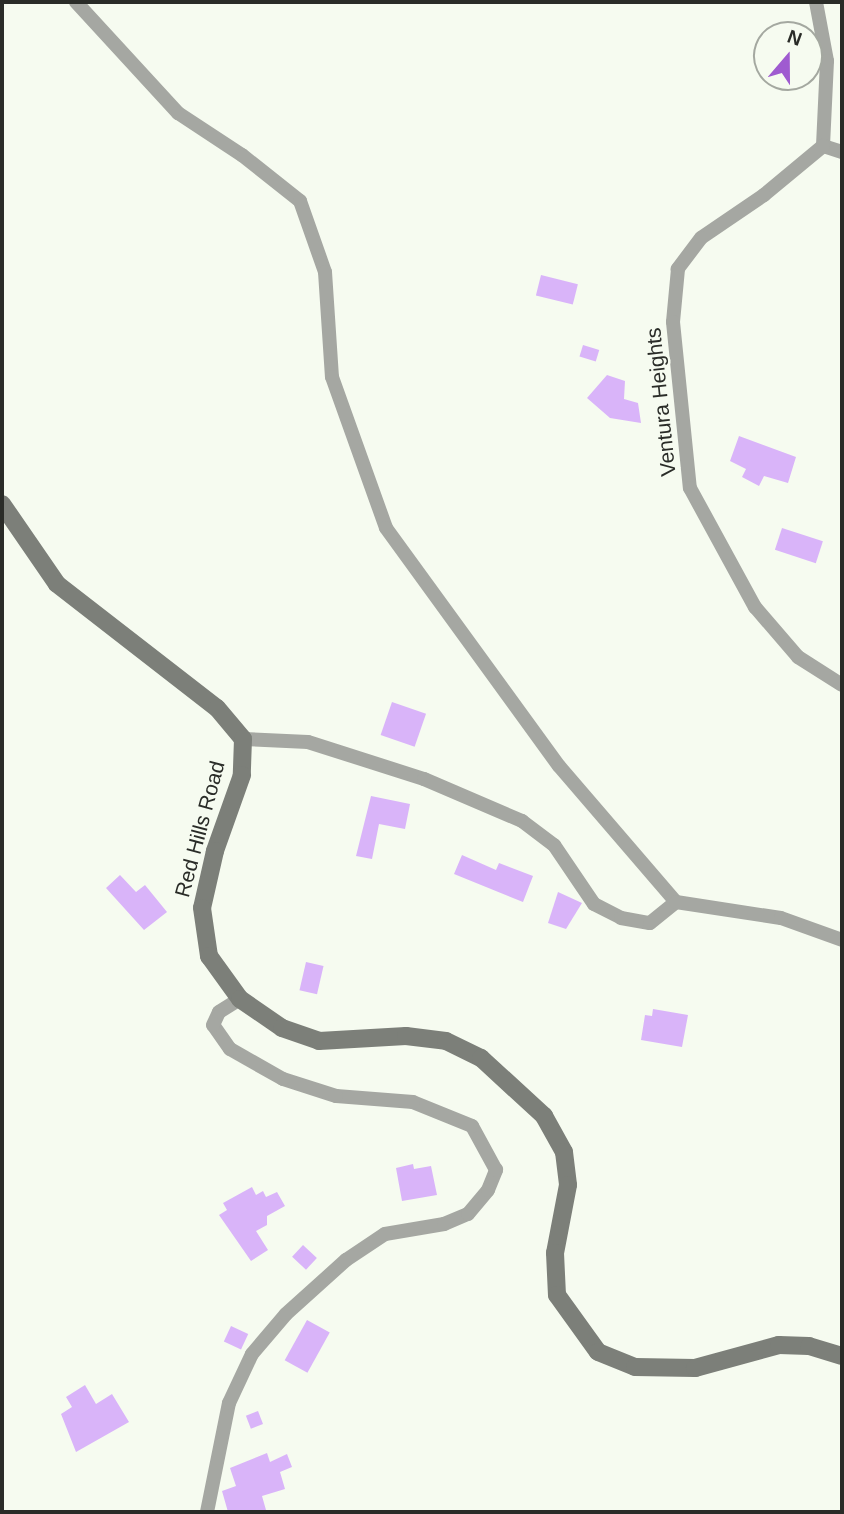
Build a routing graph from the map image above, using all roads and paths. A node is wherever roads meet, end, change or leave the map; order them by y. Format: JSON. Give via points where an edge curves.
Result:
{"nodes":[{"id":1,"x":76,"y":2,"type":"edge"},
{"id":2,"x":816,"y":2,"type":"edge"},
{"id":3,"x":823,"y":146,"type":"junction"},
{"id":4,"x":842,"y":152,"type":"edge"},
{"id":5,"x":2,"y":504,"type":"edge"},
{"id":6,"x":842,"y":685,"type":"edge"},
{"id":7,"x":243,"y":739,"type":"junction"},
{"id":8,"x":676,"y":902,"type":"junction"},
{"id":9,"x":842,"y":940,"type":"edge"},
{"id":10,"x":240,"y":999,"type":"junction"},
{"id":11,"x":842,"y":1356,"type":"edge"},
{"id":12,"x":207,"y":1512,"type":"edge"}],
"edges":[{"from":1,"to":8,"type":"street","via":[[178,114],[242,155],[300,201],[325,272],[332,377],[386,528],[559,766]]},
{"from":2,"to":3,"type":"street","via":[[827,61]]},
{"from":3,"to":4,"type":"street"},
{"from":3,"to":6,"type":"street","name":"Ventura Heights","via":[[764,195],[701,237],[678,269],[673,322],[690,488],[755,607],[798,657]]},
{"from":5,"to":7,"type":"main road","name":"Red Hills Road","via":[[57,584],[217,708]]},
{"from":7,"to":8,"type":"street","via":[[308,742],[424,779],[522,821],[554,845],[594,904],[621,918],[650,923]]},
{"from":7,"to":10,"type":"main road","name":"Red Hills Road","via":[[242,775],[215,851],[202,908],[209,956]]},
{"from":8,"to":9,"type":"street","via":[[781,918]]},
{"from":10,"to":11,"type":"main road","name":"Red Hills Road","via":[[282,1028],[319,1041],[406,1036],[446,1041],[481,1058],[544,1116],[564,1152],[568,1185],[555,1254],[557,1295],[597,1352],[635,1367],[695,1367],[779,1345],[808,1346]]},
{"from":10,"to":12,"type":"street","via":[[219,1012],[213,1025],[230,1049],[283,1079],[335,1096],[413,1102],[472,1126],[496,1170],[488,1190],[468,1214],[444,1224],[386,1234],[346,1261],[277,1324],[252,1354],[229,1403]]}]}
